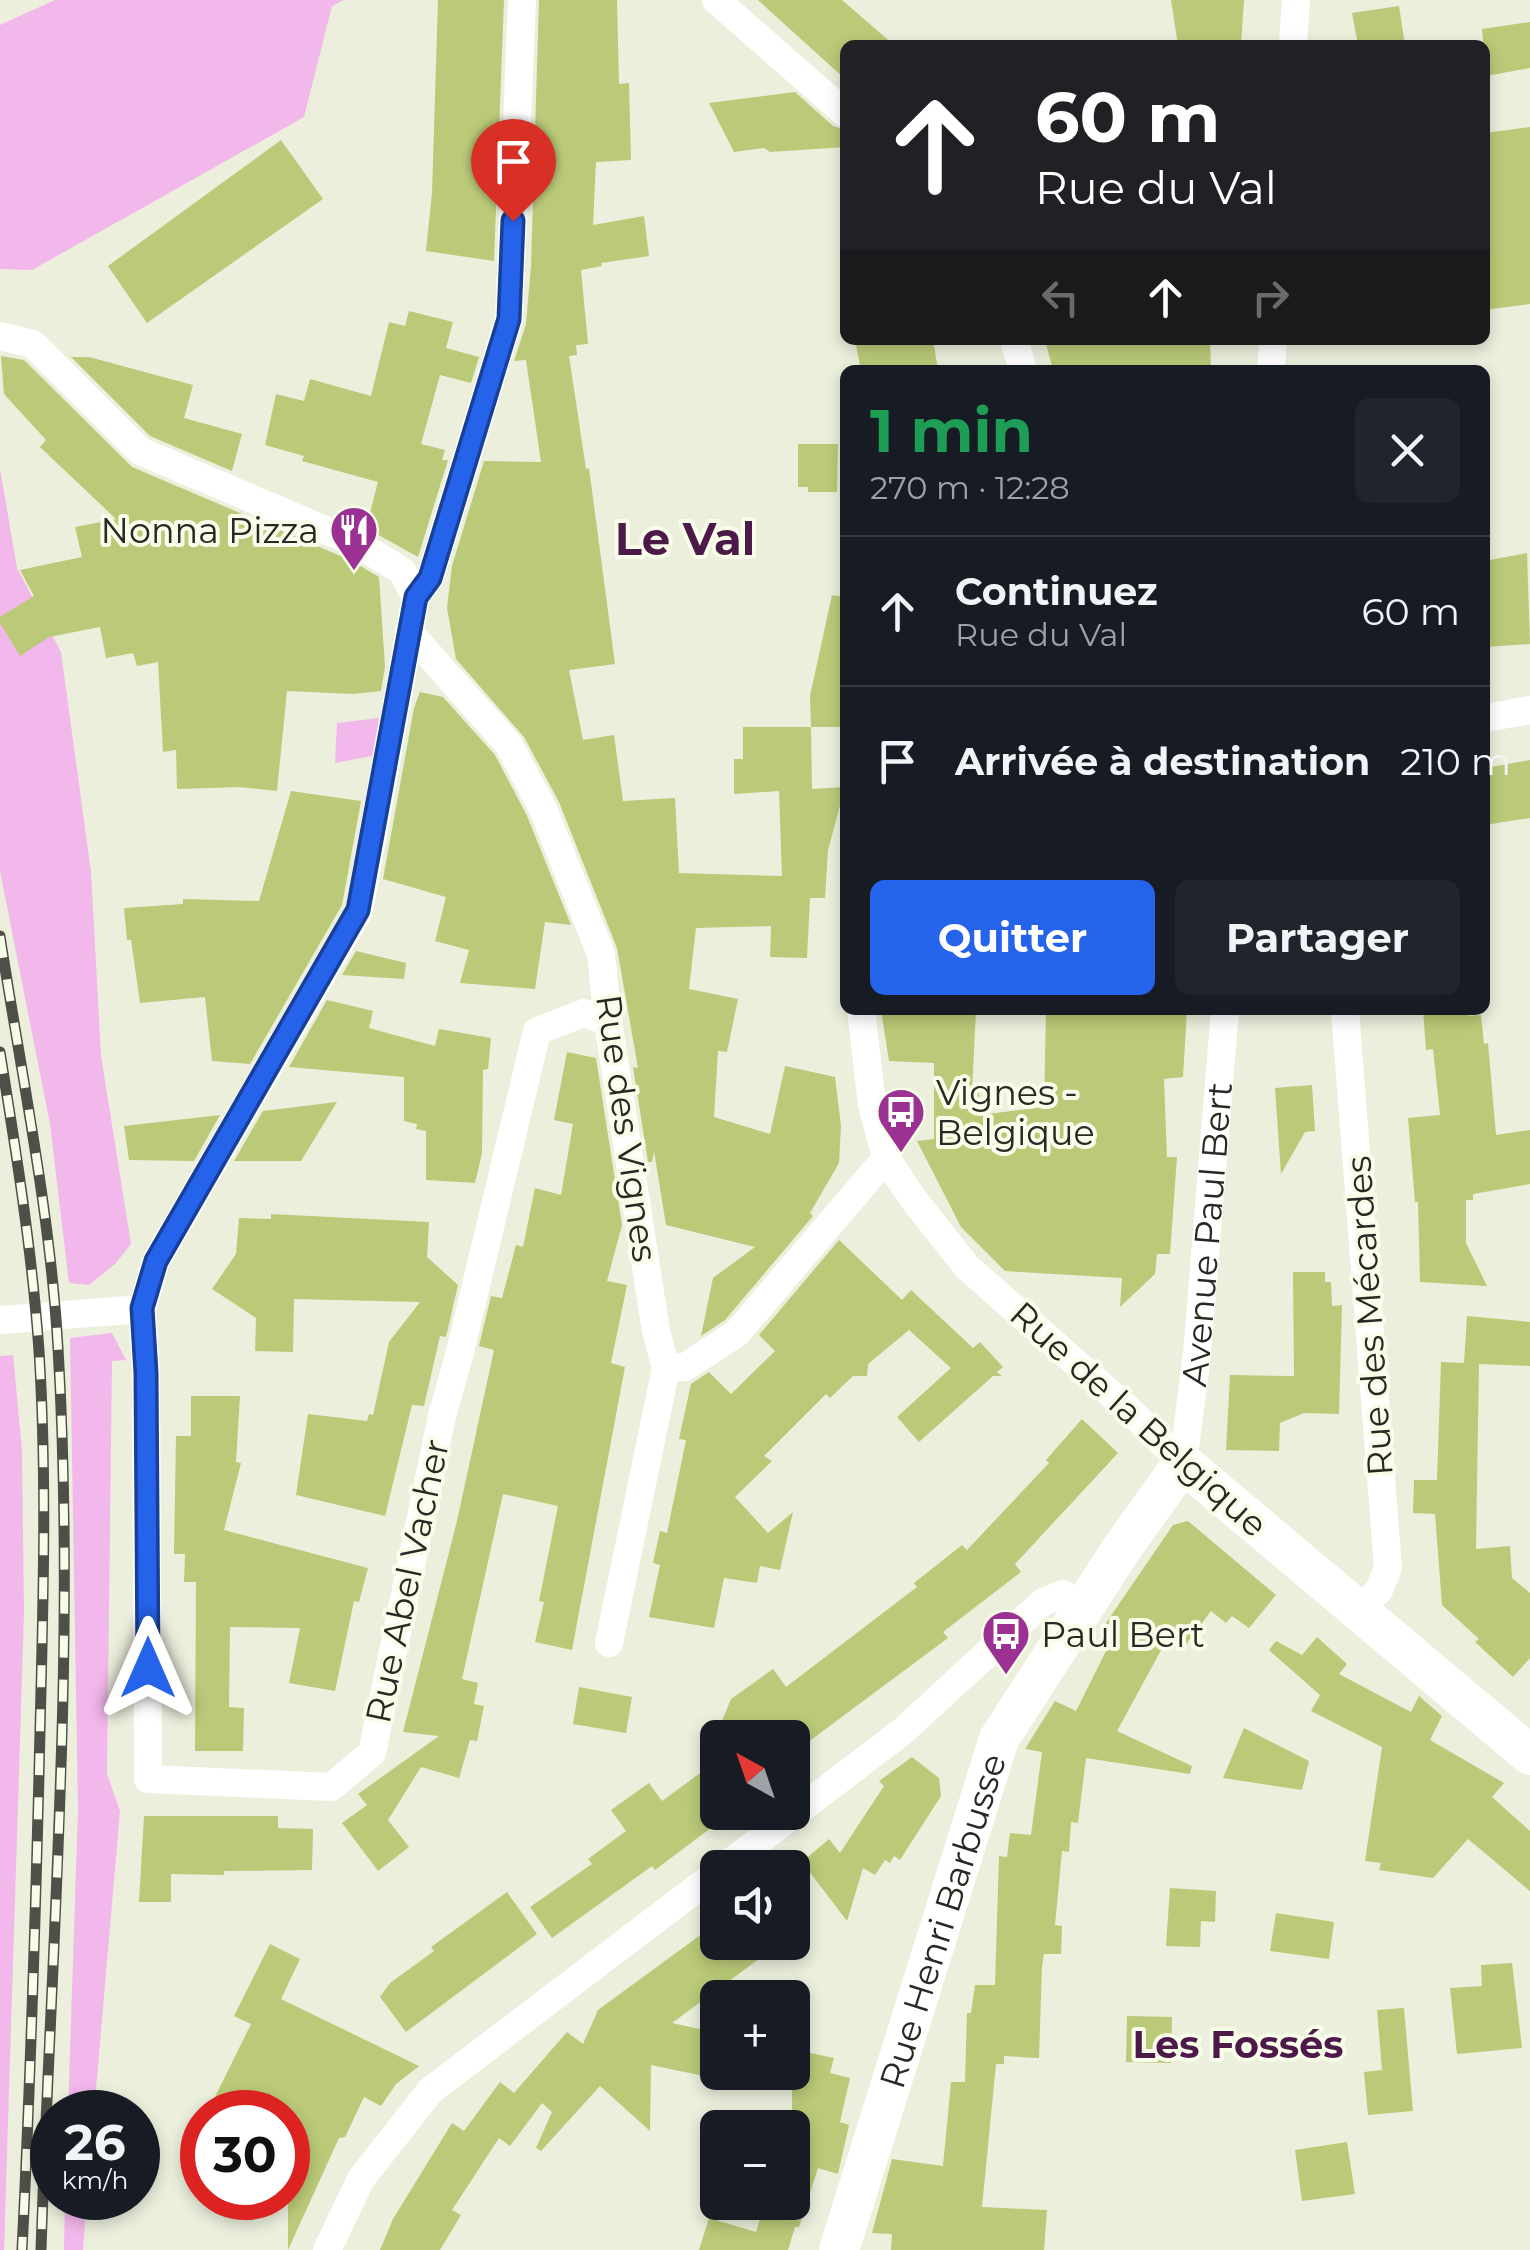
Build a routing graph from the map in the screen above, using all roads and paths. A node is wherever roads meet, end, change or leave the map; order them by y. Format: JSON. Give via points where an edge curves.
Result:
{"nodes":[{"id":1,"x":522,"y":0,"type":"edge"},
{"id":2,"x":716,"y":0,"type":"edge"},
{"id":3,"x":1296,"y":0,"type":"edge"},
{"id":4,"x":1293,"y":40,"type":"edge"},
{"id":5,"x":840,"y":109,"type":"edge"},
{"id":6,"x":0,"y":336,"type":"edge"},
{"id":7,"x":416,"y":597,"type":"junction"},
{"id":8,"x":409,"y":632,"type":"junction"},
{"id":9,"x":1530,"y":710,"type":"edge"},
{"id":10,"x":1490,"y":717,"type":"edge"},
{"id":11,"x":862,"y":1015,"type":"edge"},
{"id":12,"x":1225,"y":1015,"type":"edge"},
{"id":13,"x":1345,"y":1015,"type":"edge"},
{"id":14,"x":608,"y":1022,"type":"junction"},
{"id":15,"x":886,"y":1158,"type":"junction"},
{"id":16,"x":142,"y":1308,"type":"junction"},
{"id":17,"x":0,"y":1320,"type":"edge"},
{"id":18,"x":666,"y":1368,"type":"junction"},
{"id":19,"x":1183,"y":1464,"type":"junction"},
{"id":20,"x":1084,"y":1608,"type":"junction"},
{"id":21,"x":1359,"y":1612,"type":"junction"},
{"id":22,"x":609,"y":1643,"type":"dead end"},
{"id":23,"x":1530,"y":1755,"type":"edge"},
{"id":24,"x":746,"y":1850,"type":"edge"},
{"id":25,"x":700,"y":1885,"type":"edge"},
{"id":26,"x":327,"y":2250,"type":"edge"},
{"id":27,"x":839,"y":2250,"type":"edge"}],
"edges":[{"from":1,"to":7,"type":"street","via":[[509,319],[430,578]]},
{"from":2,"to":5,"type":"street"},
{"from":3,"to":4,"type":"street"},
{"from":6,"to":7,"type":"street","via":[[32,344],[140,452],[358,544],[402,571]]},
{"from":7,"to":8,"type":"street"},
{"from":8,"to":14,"type":"street","name":"Rue des Vignes","via":[[509,745],[544,809],[601,954]]},
{"from":8,"to":16,"type":"street","via":[[358,910],[156,1261]]},
{"from":9,"to":10,"type":"street"},
{"from":11,"to":15,"type":"street","name":"Rue de la Belgique"},
{"from":12,"to":19,"type":"street","name":"Avenue Paul Bert"},
{"from":13,"to":21,"type":"street","name":"Rue des Mécardes","via":[[1388,1568]]},
{"from":14,"to":16,"type":"street","name":"Rue Abel Vacher","via":[[584,1013],[537,1031],[442,1416],[372,1753],[330,1786],[148,1779]]},
{"from":14,"to":18,"type":"street","name":"Rue des Vignes"},
{"from":15,"to":18,"type":"street","via":[[737,1333],[685,1368]]},
{"from":15,"to":19,"type":"street","name":"Rue de la Belgique","via":[[966,1267]]},
{"from":16,"to":17,"type":"street"},
{"from":18,"to":22,"type":"street"},
{"from":19,"to":20,"type":"street","name":"Avenue Paul Bert"},
{"from":19,"to":21,"type":"street","name":"Rue de la Belgique"},
{"from":20,"to":24,"type":"street","via":[[1064,1594],[1043,1602],[903,1731]]},
{"from":20,"to":27,"type":"street","name":"Rue Henri Barbusse","via":[[999,1739]]},
{"from":21,"to":23,"type":"street","name":"Rue de la Belgique"},
{"from":25,"to":26,"type":"street","via":[[430,2090],[361,2178]]}]}
